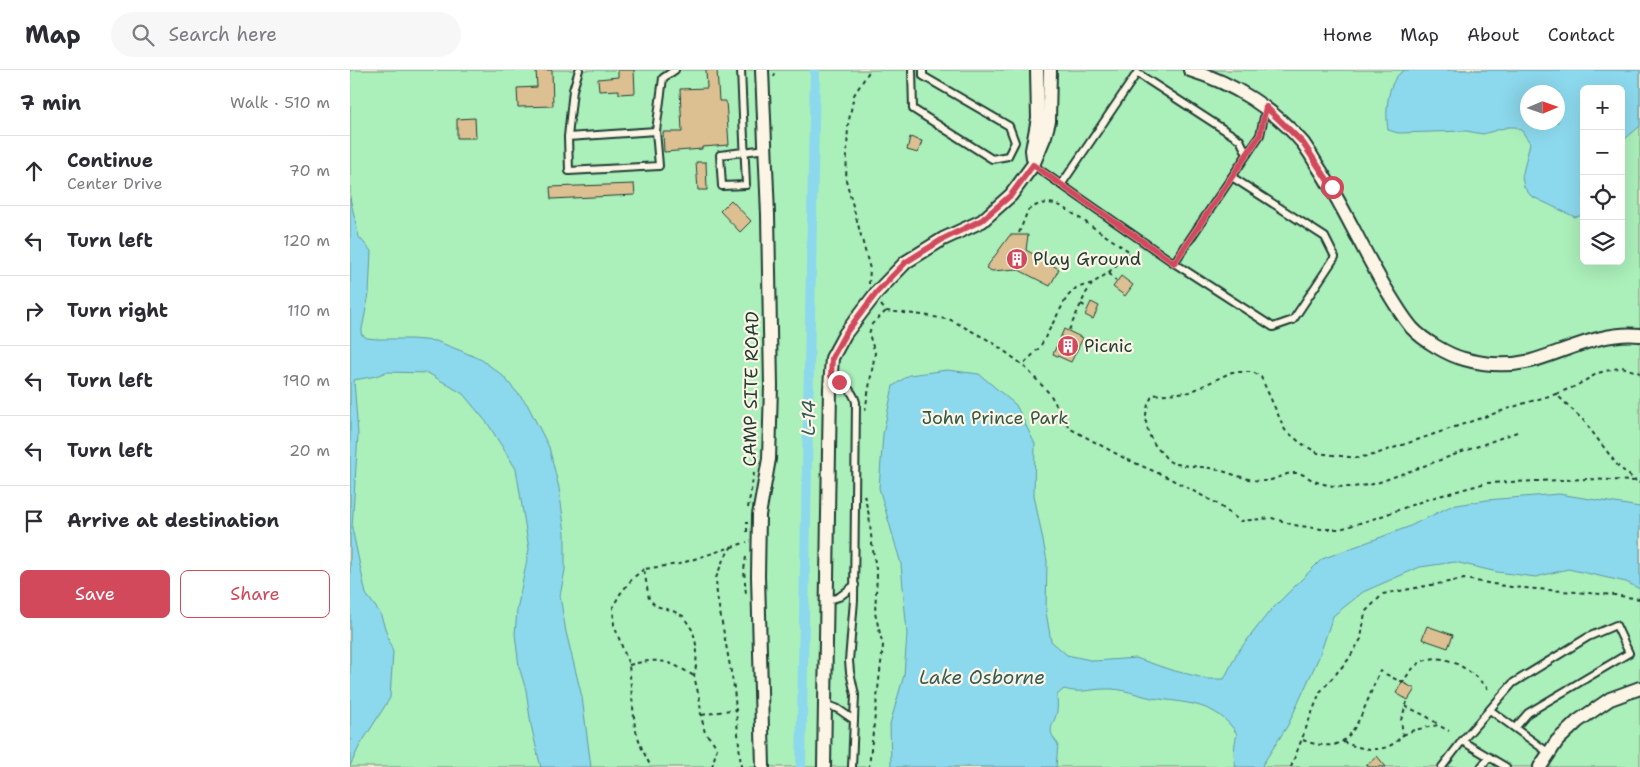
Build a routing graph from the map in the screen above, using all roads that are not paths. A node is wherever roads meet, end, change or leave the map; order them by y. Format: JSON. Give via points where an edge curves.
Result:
{"nodes":[{"id":1,"x":579,"y":70,"type":"edge"},
{"id":2,"x":675,"y":70,"type":"edge"},
{"id":3,"x":741,"y":70,"type":"edge"},
{"id":4,"x":762,"y":70,"type":"edge"},
{"id":5,"x":912,"y":70,"type":"edge"},
{"id":6,"x":922,"y":70,"type":"edge"},
{"id":7,"x":1037,"y":70,"type":"edge"},
{"id":8,"x":1050,"y":70,"type":"edge"},
{"id":9,"x":1190,"y":70,"type":"edge"},
{"id":10,"x":1266,"y":107,"type":"junction"},
{"id":11,"x":656,"y":131,"type":"junction"},
{"id":12,"x":568,"y":136,"type":"junction"},
{"id":13,"x":766,"y":150,"type":"junction"},
{"id":14,"x":744,"y":152,"type":"junction"},
{"id":15,"x":1247,"y":154,"type":"junction"},
{"id":16,"x":1033,"y":165,"type":"junction"},
{"id":17,"x":1232,"y":177,"type":"junction"},
{"id":18,"x":1061,"y":185,"type":"junction"},
{"id":19,"x":1174,"y":263,"type":"junction"},
{"id":20,"x":1640,"y":335,"type":"edge"},
{"id":21,"x":831,"y":376,"type":"junction"},
{"id":22,"x":855,"y":586,"type":"junction"},
{"id":23,"x":826,"y":601,"type":"junction"},
{"id":24,"x":1640,"y":688,"type":"edge"},
{"id":25,"x":825,"y":704,"type":"junction"},
{"id":26,"x":1490,"y":710,"type":"junction"},
{"id":27,"x":854,"y":720,"type":"junction"},
{"id":28,"x":1515,"y":728,"type":"junction"},
{"id":29,"x":1462,"y":741,"type":"junction"},
{"id":30,"x":1549,"y":753,"type":"junction"},
{"id":31,"x":1489,"y":757,"type":"junction"},
{"id":32,"x":763,"y":767,"type":"edge"},
{"id":33,"x":824,"y":767,"type":"edge"},
{"id":34,"x":852,"y":767,"type":"edge"},
{"id":35,"x":1442,"y":767,"type":"edge"},
{"id":36,"x":1481,"y":767,"type":"edge"},
{"id":37,"x":1506,"y":767,"type":"edge"},
{"id":38,"x":1540,"y":767,"type":"edge"}],
"edges":[{"from":1,"to":12,"type":"lane","via":[[573,90]]},
{"from":2,"to":11,"type":"lane","via":[[663,78]]},
{"from":3,"to":14,"type":"lane"},
{"from":4,"to":13,"type":"street","name":"CAMP SITE ROAD"},
{"from":5,"to":6,"type":"lane","via":[[913,109],[992,158],[1008,156],[1015,142],[1009,126],[923,76]]},
{"from":7,"to":16,"type":"street","via":[[1038,118],[1032,150]]},
{"from":8,"to":16,"type":"street","via":[[1049,121]]},
{"from":9,"to":10,"type":"street","via":[[1209,76]]},
{"from":10,"to":15,"type":"lane","via":[[1260,135]]},
{"from":10,"to":20,"type":"street","via":[[1303,143],[1332,187],[1398,309],[1414,329],[1433,344],[1461,358],[1502,364],[1530,361],[1606,336]]},
{"from":11,"to":12,"type":"lane"},
{"from":11,"to":12,"type":"lane","via":[[659,166],[569,171]]},
{"from":13,"to":14,"type":"lane"},
{"from":13,"to":32,"type":"street","name":"CAMP SITE ROAD","via":[[771,386],[769,459],[760,516],[758,576]]},
{"from":14,"to":14,"type":"lane","via":[[720,155],[722,186],[746,185]]},
{"from":15,"to":17,"type":"lane"},
{"from":15,"to":18,"type":"lane","via":[[1240,140],[1137,73]]},
{"from":16,"to":18,"type":"lane"},
{"from":16,"to":21,"type":"street","via":[[1011,195],[982,220],[906,262],[845,334],[832,358]]},
{"from":17,"to":19,"type":"lane"},
{"from":17,"to":19,"type":"lane","via":[[1325,237],[1336,257],[1292,320],[1273,327]]},
{"from":18,"to":19,"type":"lane"},
{"from":21,"to":22,"type":"lane","via":[[848,387],[856,402]]},
{"from":21,"to":23,"type":"street"},
{"from":22,"to":23,"type":"lane"},
{"from":22,"to":27,"type":"lane","via":[[850,661],[856,695]]},
{"from":23,"to":25,"type":"street"},
{"from":24,"to":30,"type":"street","via":[[1610,699],[1578,721]]},
{"from":25,"to":27,"type":"lane"},
{"from":25,"to":33,"type":"street"},
{"from":26,"to":28,"type":"lane"},
{"from":26,"to":28,"type":"lane","via":[[1513,683],[1588,637],[1616,625],[1629,653],[1528,714]]},
{"from":26,"to":29,"type":"lane"},
{"from":27,"to":34,"type":"lane"},
{"from":28,"to":30,"type":"lane"},
{"from":29,"to":31,"type":"lane"},
{"from":29,"to":35,"type":"lane"},
{"from":30,"to":38,"type":"street"},
{"from":31,"to":36,"type":"lane"},
{"from":31,"to":37,"type":"lane"}]}
